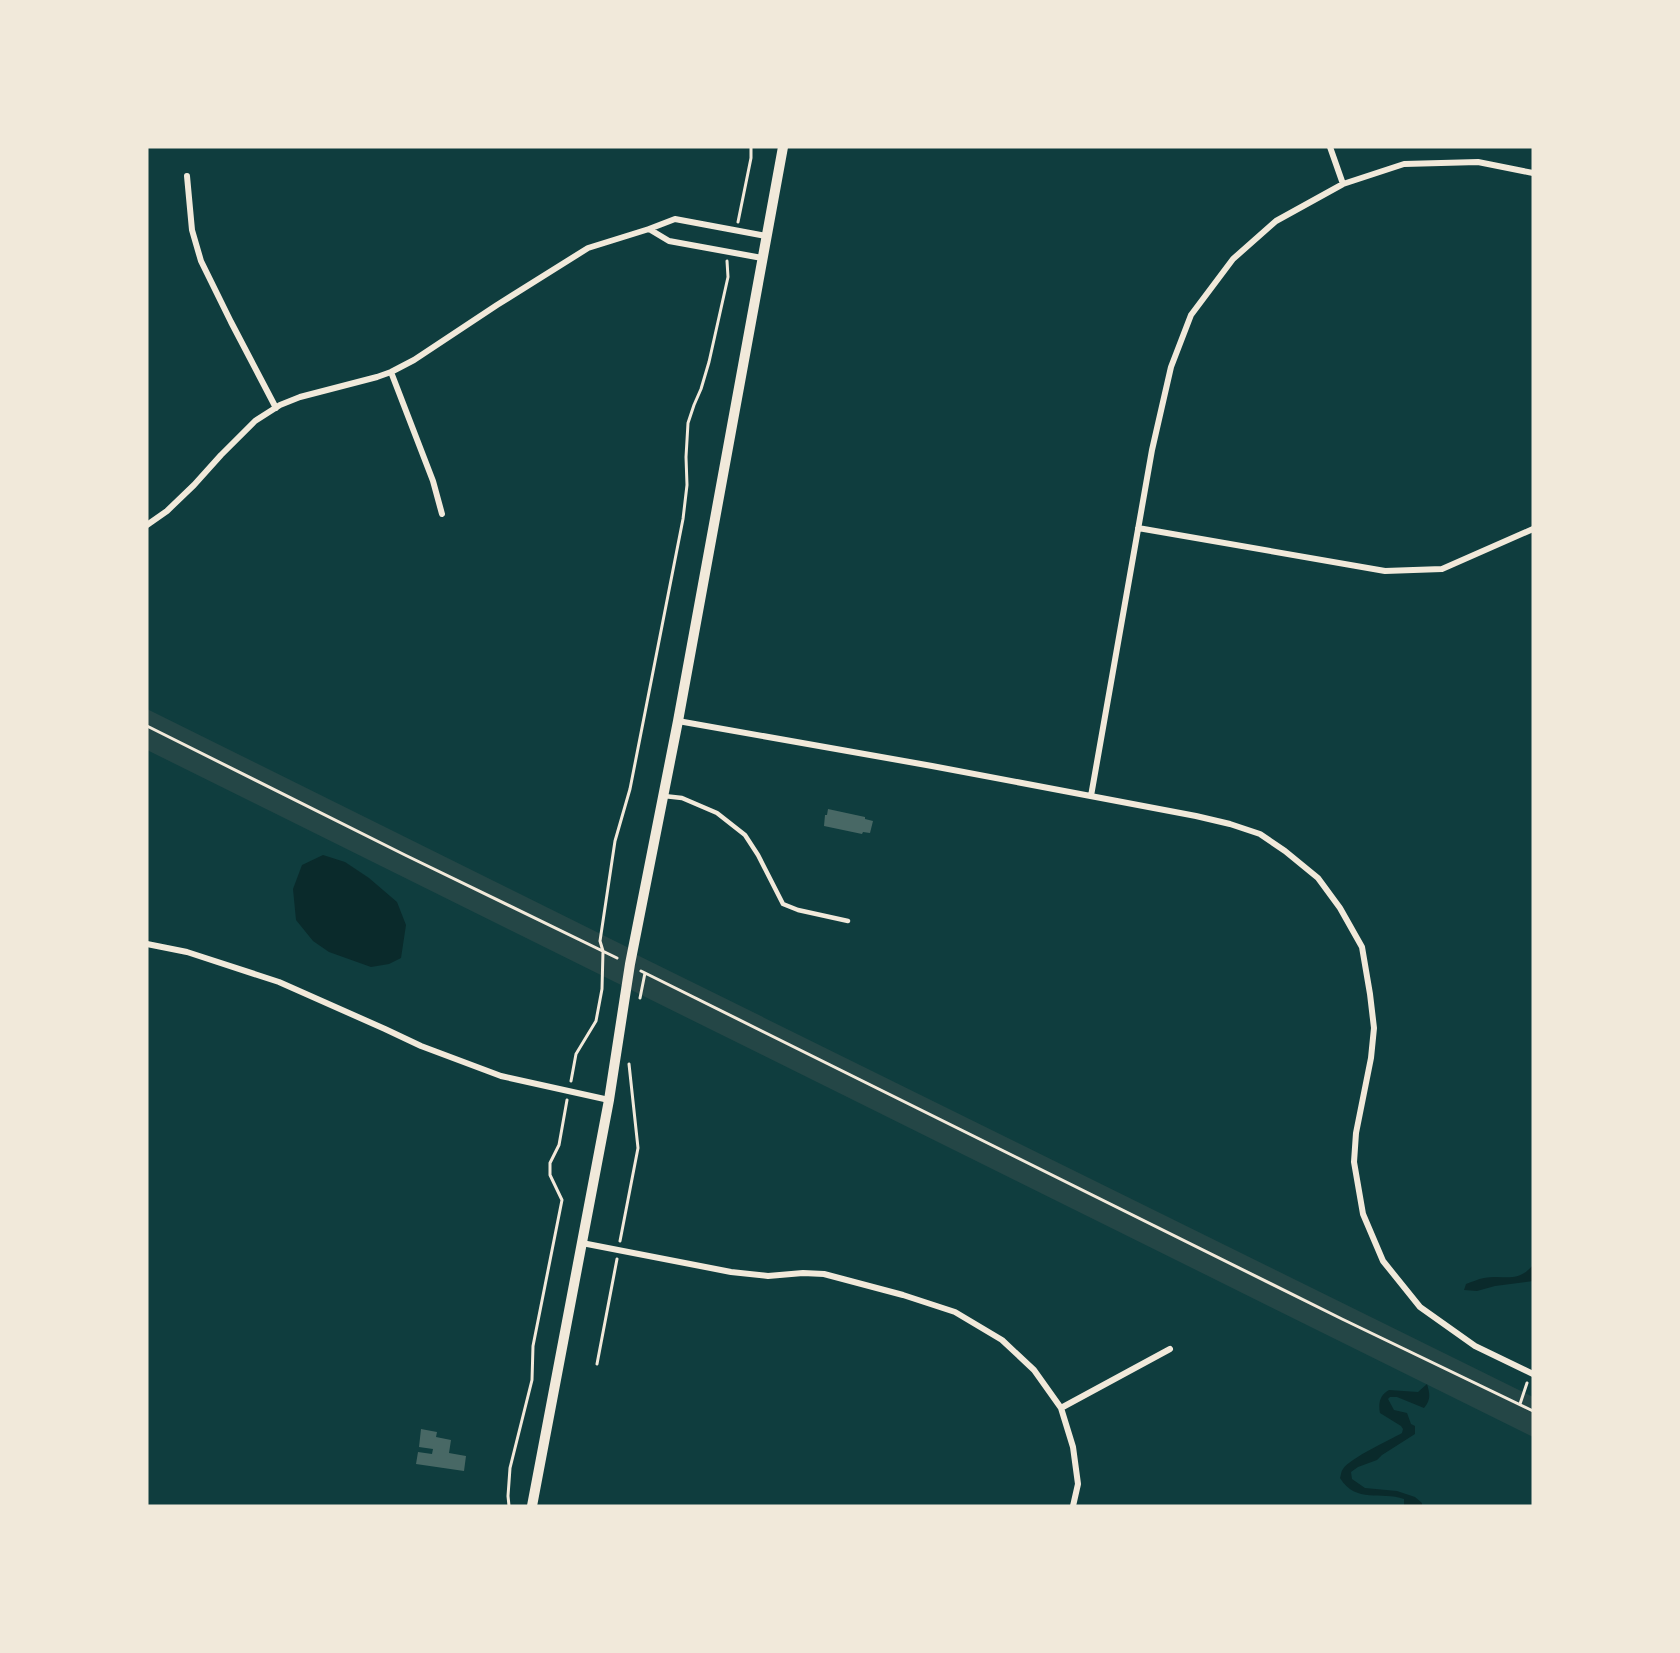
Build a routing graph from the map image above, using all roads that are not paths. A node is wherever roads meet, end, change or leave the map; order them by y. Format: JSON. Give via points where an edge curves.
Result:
{"nodes":[{"id":1,"x":783,"y":147,"type":"edge"},
{"id":2,"x":1330,"y":147,"type":"edge"},
{"id":3,"x":1533,"y":173,"type":"edge"},
{"id":4,"x":187,"y":176,"type":"dead end"},
{"id":5,"x":1343,"y":184,"type":"junction"},
{"id":6,"x":649,"y":229,"type":"junction"},
{"id":7,"x":766,"y":236,"type":"junction"},
{"id":8,"x":762,"y":258,"type":"junction"},
{"id":9,"x":391,"y":372,"type":"junction"},
{"id":10,"x":276,"y":408,"type":"junction"},
{"id":11,"x":442,"y":514,"type":"dead end"},
{"id":12,"x":147,"y":525,"type":"edge"},
{"id":13,"x":1138,"y":528,"type":"junction"},
{"id":14,"x":1533,"y":529,"type":"edge"},
{"id":15,"x":678,"y":721,"type":"junction"},
{"id":16,"x":663,"y":796,"type":"junction"},
{"id":17,"x":1091,"y":796,"type":"junction"},
{"id":18,"x":848,"y":921,"type":"dead end"},
{"id":19,"x":147,"y":944,"type":"edge"},
{"id":20,"x":609,"y":1100,"type":"junction"},
{"id":21,"x":582,"y":1243,"type":"junction"},
{"id":22,"x":1170,"y":1349,"type":"dead end"},
{"id":23,"x":1531,"y":1374,"type":"edge"},
{"id":24,"x":1060,"y":1408,"type":"junction"},
{"id":25,"x":532,"y":1506,"type":"edge"},
{"id":26,"x":1073,"y":1506,"type":"edge"}],
"edges":[{"from":1,"to":7,"type":"street"},
{"from":2,"to":5,"type":"street"},
{"from":3,"to":5,"type":"street","via":[[1478,162],[1404,164]]},
{"from":4,"to":10,"type":"street","via":[[192,230],[201,261]]},
{"from":5,"to":13,"type":"street","via":[[1276,221],[1233,259],[1191,315],[1171,367]]},
{"from":6,"to":7,"type":"street","via":[[675,219]]},
{"from":6,"to":8,"type":"street","via":[[669,241]]},
{"from":6,"to":9,"type":"street","via":[[588,248]]},
{"from":7,"to":8,"type":"street"},
{"from":8,"to":15,"type":"street"},
{"from":9,"to":10,"type":"street","via":[[300,397]]},
{"from":9,"to":11,"type":"street"},
{"from":10,"to":12,"type":"street","via":[[255,421],[194,485]]},
{"from":13,"to":14,"type":"street","via":[[1385,571],[1442,569]]},
{"from":13,"to":17,"type":"street"},
{"from":15,"to":16,"type":"street"},
{"from":15,"to":17,"type":"street"},
{"from":16,"to":18,"type":"lane","via":[[682,798],[717,813],[745,835],[783,904]]},
{"from":16,"to":20,"type":"street","via":[[630,964]]},
{"from":17,"to":23,"type":"street","via":[[1230,824],[1260,834],[1318,878],[1362,947],[1370,994],[1374,1028],[1354,1162],[1363,1214],[1383,1262],[1420,1308],[1476,1346]]},
{"from":19,"to":20,"type":"street","via":[[188,952],[279,982],[421,1046],[501,1076]]},
{"from":20,"to":21,"type":"street"},
{"from":21,"to":24,"type":"street","via":[[730,1272],[768,1276],[824,1274],[954,1312],[1002,1340],[1034,1370]]},
{"from":21,"to":25,"type":"street"},
{"from":22,"to":24,"type":"street"},
{"from":24,"to":26,"type":"street","via":[[1073,1447],[1078,1484]]}]}
